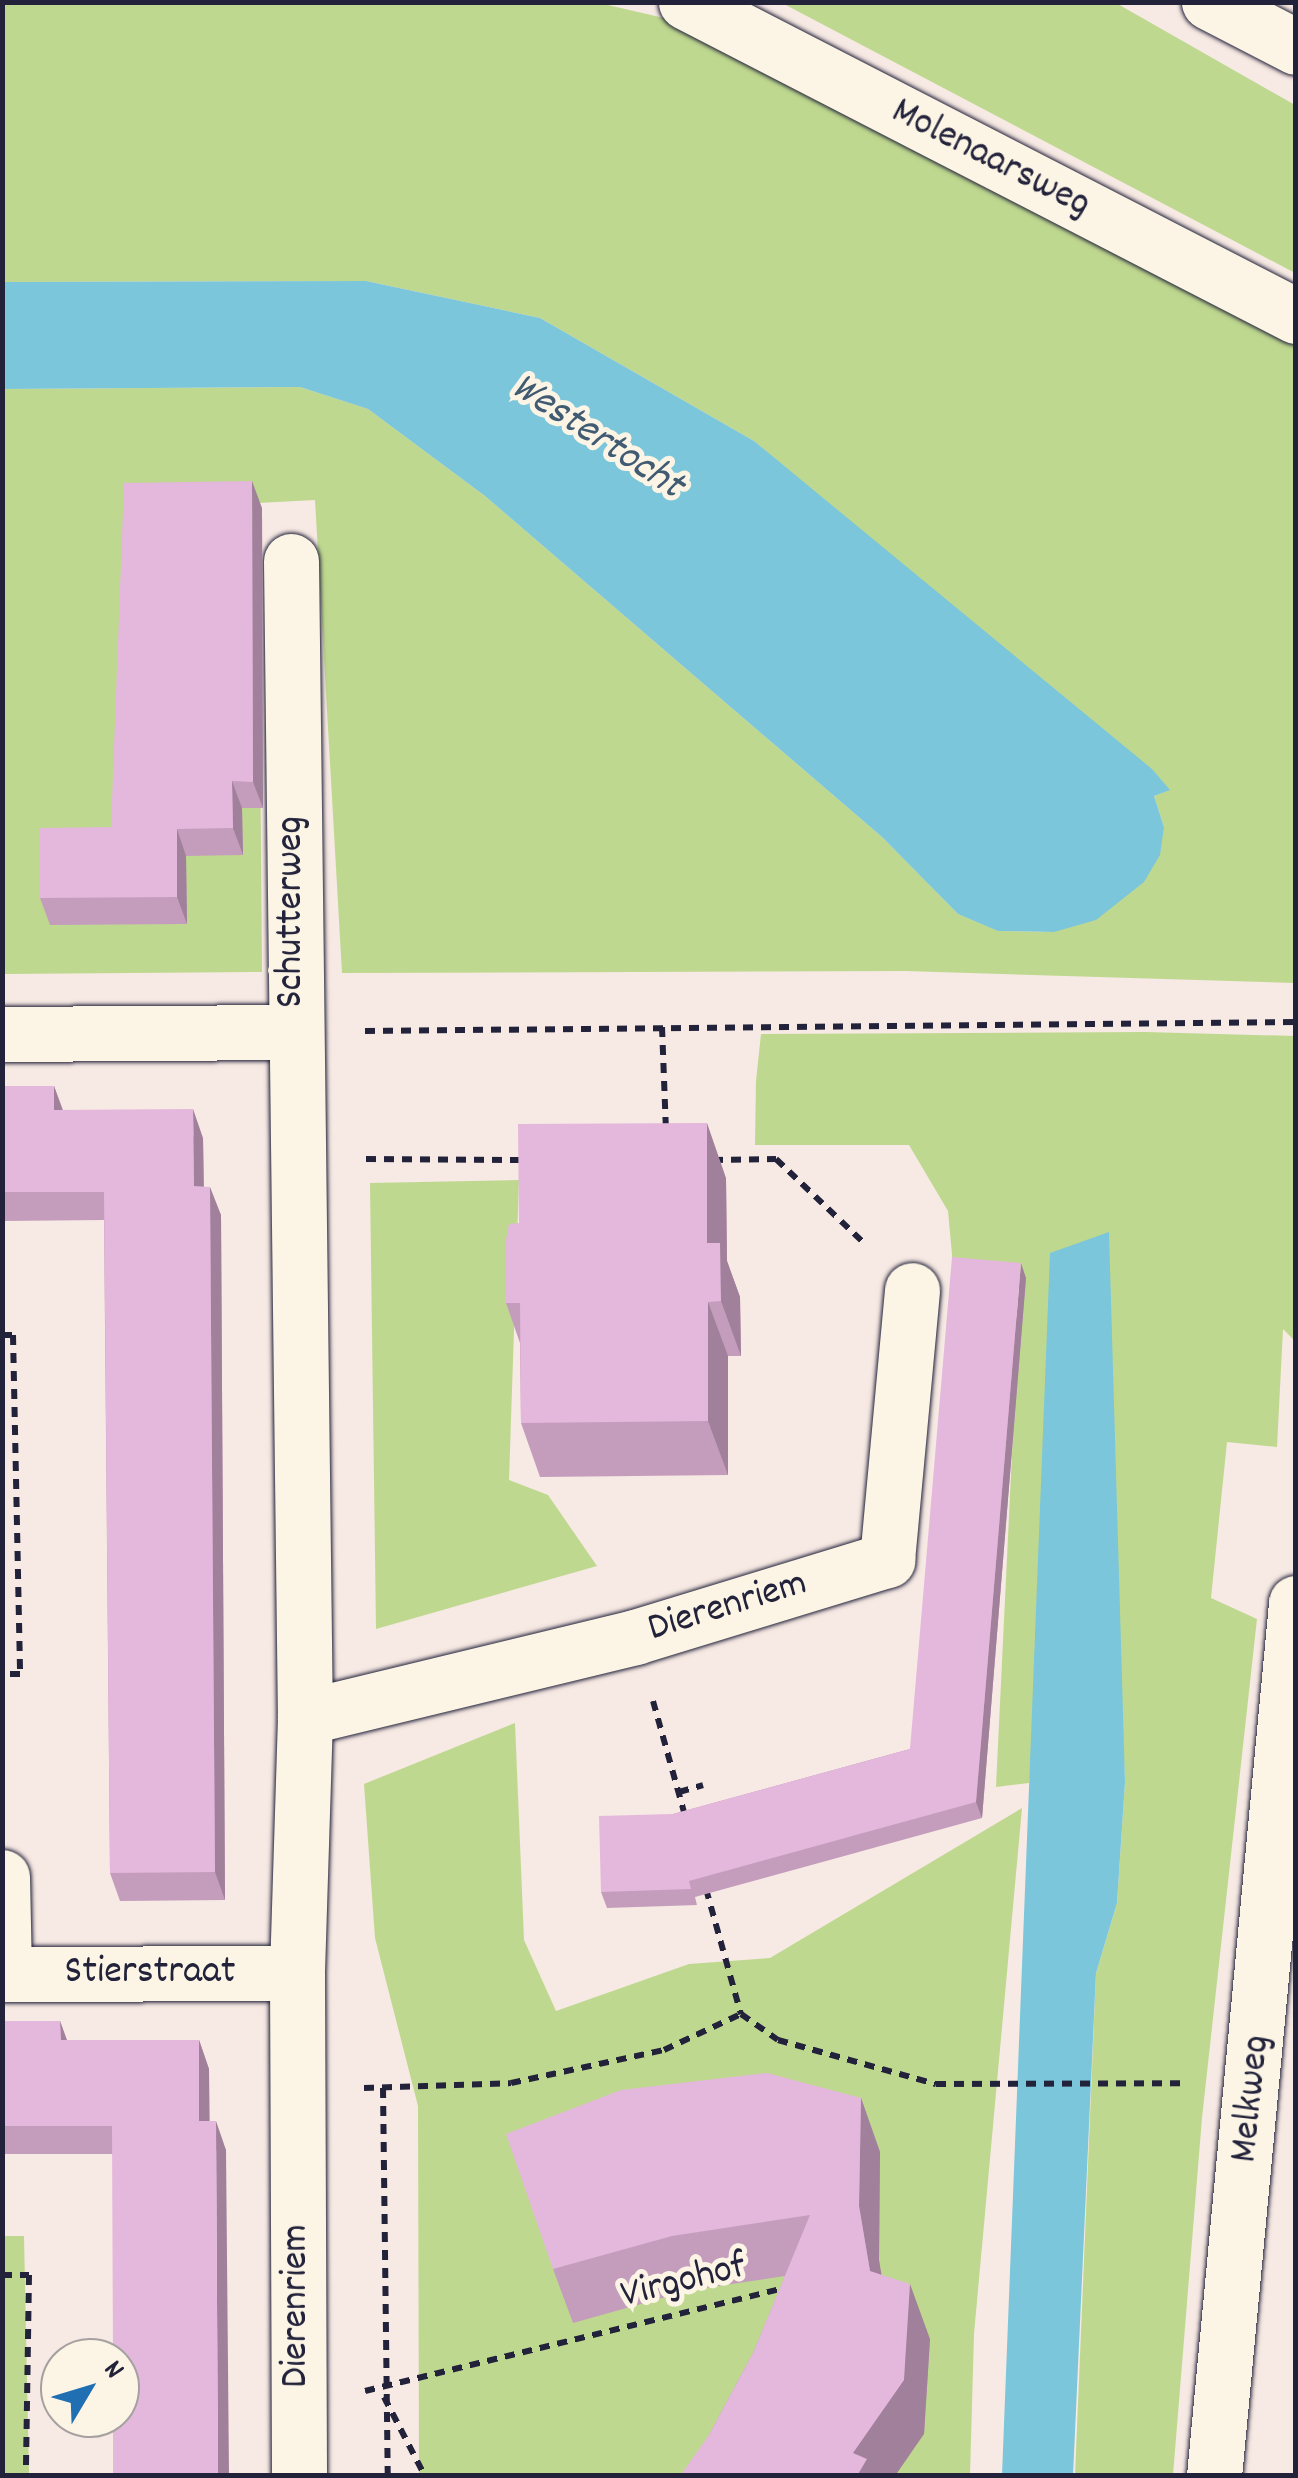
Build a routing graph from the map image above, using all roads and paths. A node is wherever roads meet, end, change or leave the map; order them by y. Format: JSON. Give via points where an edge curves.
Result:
{"nodes":[{"id":1,"x":686,"y":2,"type":"edge"},
{"id":2,"x":1209,"y":2,"type":"edge"},
{"id":3,"x":1296,"y":47,"type":"edge"},
{"id":4,"x":1296,"y":316,"type":"edge"},
{"id":5,"x":291,"y":560,"type":"dead end"},
{"id":6,"x":1296,"y":1022,"type":"edge"},
{"id":7,"x":662,"y":1027,"type":"junction"},
{"id":8,"x":294,"y":1032,"type":"junction"},
{"id":9,"x":2,"y":1034,"type":"edge"},
{"id":10,"x":666,"y":1142,"type":"edge"},
{"id":11,"x":298,"y":1159,"type":"junction"},
{"id":12,"x":531,"y":1160,"type":"edge"},
{"id":13,"x":703,"y":1160,"type":"edge"},
{"id":14,"x":912,"y":1290,"type":"joint"},
{"id":15,"x":2,"y":1336,"type":"edge"},
{"id":16,"x":1296,"y":1603,"type":"edge"},
{"id":17,"x":635,"y":1637,"type":"junction"},
{"id":18,"x":2,"y":1674,"type":"edge"},
{"id":19,"x":305,"y":1717,"type":"junction"},
{"id":20,"x":703,"y":1785,"type":"dead end"},
{"id":21,"x":679,"y":1792,"type":"junction"},
{"id":22,"x":689,"y":1829,"type":"edge"},
{"id":23,"x":2,"y":1878,"type":"edge"},
{"id":24,"x":705,"y":1884,"type":"edge"},
{"id":25,"x":296,"y":1973,"type":"junction"},
{"id":26,"x":3,"y":1974,"type":"edge"},
{"id":27,"x":740,"y":2014,"type":"junction"},
{"id":28,"x":1125,"y":2084,"type":"dead end"},
{"id":29,"x":383,"y":2088,"type":"junction"},
{"id":30,"x":298,"y":2090,"type":"junction"},
{"id":31,"x":2,"y":2275,"type":"edge"},
{"id":32,"x":787,"y":2303,"type":"edge"},
{"id":33,"x":298,"y":2388,"type":"junction"},
{"id":34,"x":382,"y":2392,"type":"junction"},
{"id":35,"x":26,"y":2476,"type":"edge"},
{"id":36,"x":299,"y":2476,"type":"edge"},
{"id":37,"x":388,"y":2476,"type":"edge"},
{"id":38,"x":425,"y":2476,"type":"edge"},
{"id":39,"x":1214,"y":2476,"type":"edge"}],
"edges":[{"from":1,"to":4,"type":"street","name":"Molenaarsweg"},
{"from":2,"to":3,"type":"street"},
{"from":5,"to":8,"type":"street","name":"Schutterweg"},
{"from":6,"to":7,"type":"path"},
{"from":7,"to":8,"type":"path"},
{"from":7,"to":10,"type":"path"},
{"from":8,"to":9,"type":"street","name":"Schutterweg"},
{"from":8,"to":11,"type":"street","name":"Dierenriem"},
{"from":11,"to":12,"type":"path"},
{"from":11,"to":19,"type":"street","name":"Dierenriem"},
{"from":13,"to":14,"type":"path","via":[[776,1159]]},
{"from":14,"to":17,"type":"street","name":"Dierenriem","via":[[887,1560]]},
{"from":15,"to":18,"type":"path","via":[[13,1335],[20,1674]]},
{"from":16,"to":39,"type":"street","name":"Melkweg"},
{"from":17,"to":19,"type":"street","name":"Dierenriem"},
{"from":17,"to":21,"type":"path"},
{"from":19,"to":25,"type":"street","name":"Dierenriem"},
{"from":20,"to":21,"type":"path"},
{"from":21,"to":22,"type":"path"},
{"from":23,"to":26,"type":"street"},
{"from":24,"to":27,"type":"path"},
{"from":25,"to":26,"type":"street","name":"Stierstraat"},
{"from":25,"to":30,"type":"street","name":"Dierenriem"},
{"from":27,"to":28,"type":"path","via":[[778,2040],[936,2084]]},
{"from":27,"to":29,"type":"path","via":[[664,2050],[511,2083]]},
{"from":29,"to":30,"type":"path"},
{"from":29,"to":34,"type":"path"},
{"from":30,"to":33,"type":"street","name":"Dierenriem"},
{"from":31,"to":35,"type":"path","via":[[29,2275]]},
{"from":32,"to":34,"type":"path","name":"Virgohof","via":[[795,2285]]},
{"from":33,"to":34,"type":"path","name":"Virgohof"},
{"from":33,"to":36,"type":"street","name":"Dierenriem"},
{"from":34,"to":37,"type":"path"},
{"from":34,"to":38,"type":"path"}]}
